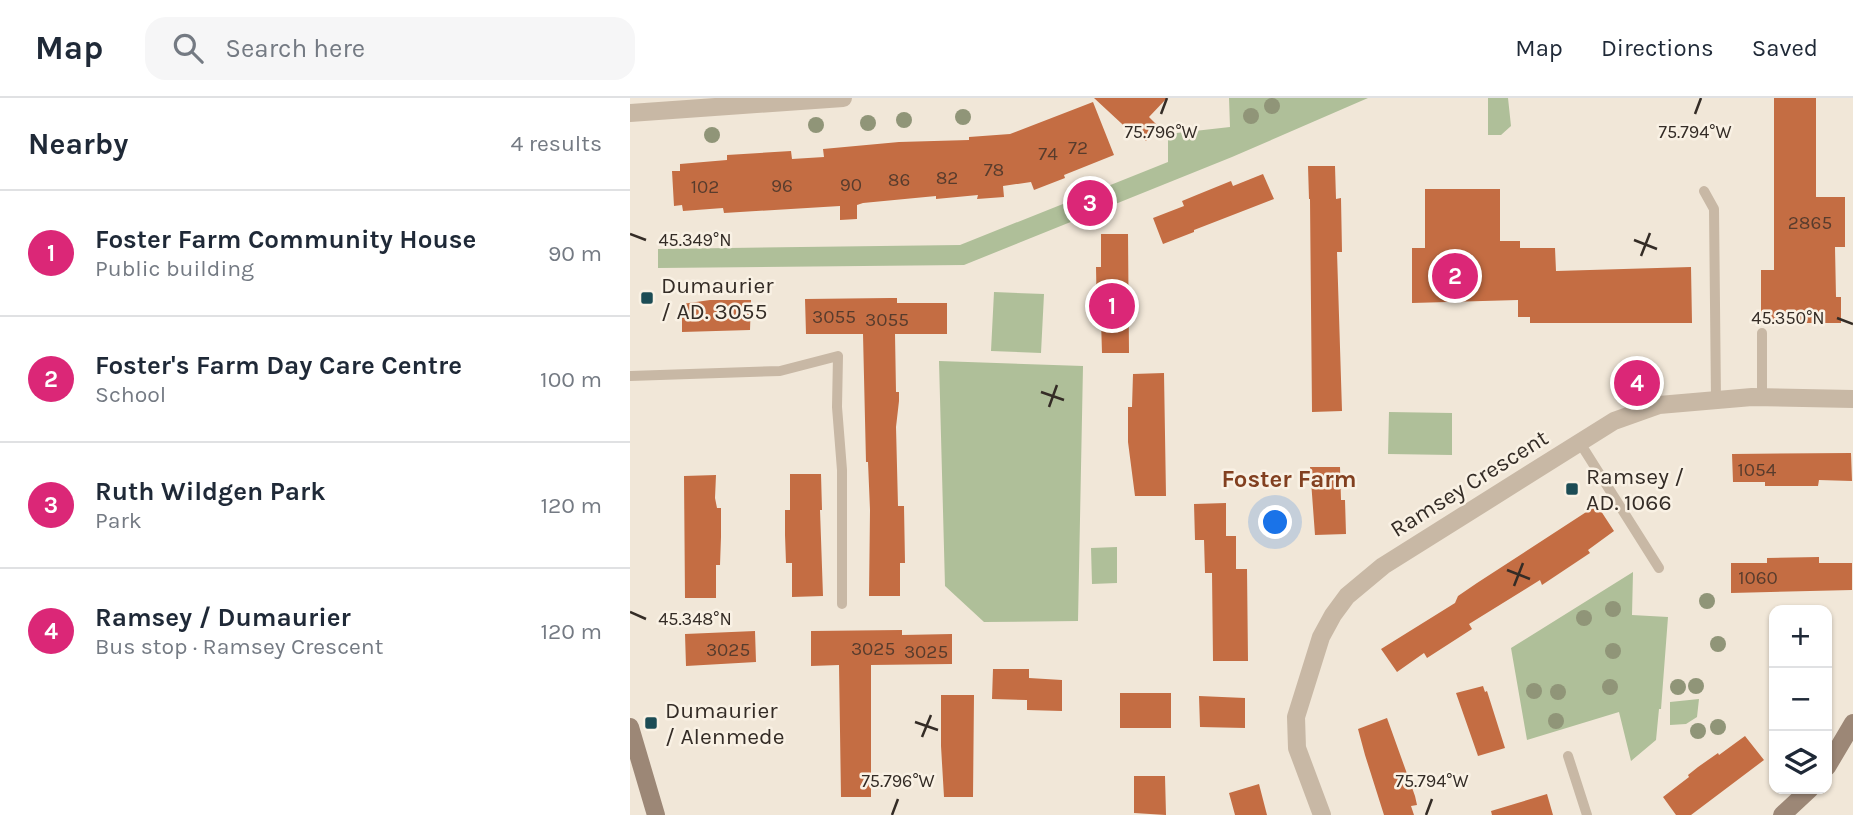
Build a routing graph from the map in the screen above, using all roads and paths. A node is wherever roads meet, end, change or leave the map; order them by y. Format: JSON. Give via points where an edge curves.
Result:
{"nodes":[{"id":1,"x":843,"y":98,"type":"edge"},
{"id":2,"x":630,"y":113,"type":"edge"},
{"id":3,"x":1704,"y":191,"type":"dead end"},
{"id":4,"x":1762,"y":333,"type":"dead end"},
{"id":5,"x":630,"y":376,"type":"edge"},
{"id":6,"x":1762,"y":397,"type":"junction"},
{"id":7,"x":1853,"y":399,"type":"edge"},
{"id":8,"x":1716,"y":400,"type":"junction"},
{"id":9,"x":1580,"y":443,"type":"junction"},
{"id":10,"x":1659,"y":568,"type":"dead end"},
{"id":11,"x":842,"y":604,"type":"dead end"},
{"id":12,"x":1853,"y":723,"type":"edge"},
{"id":13,"x":630,"y":727,"type":"edge"},
{"id":14,"x":1568,"y":756,"type":"dead end"},
{"id":15,"x":1832,"y":759,"type":"edge"},
{"id":16,"x":1805,"y":794,"type":"edge"},
{"id":17,"x":656,"y":815,"type":"edge"},
{"id":18,"x":1322,"y":815,"type":"edge"},
{"id":19,"x":1587,"y":815,"type":"edge"},
{"id":20,"x":1782,"y":815,"type":"edge"}],
"edges":[{"from":1,"to":2,"type":"street"},
{"from":3,"to":8,"type":"lane","via":[[1714,209]]},
{"from":4,"to":6,"type":"lane"},
{"from":5,"to":11,"type":"lane","via":[[780,371],[838,356]]},
{"from":6,"to":7,"type":"street","name":"Ramsey Crescent"},
{"from":6,"to":8,"type":"street","name":"Ramsey Crescent"},
{"from":8,"to":9,"type":"street","name":"Ramsey Crescent","via":[[1658,405],[1614,421]]},
{"from":9,"to":10,"type":"lane"},
{"from":9,"to":18,"type":"street","name":"Ramsey Crescent","via":[[1383,566],[1347,596],[1333,615],[1321,637],[1296,716],[1297,748]]},
{"from":12,"to":15,"type":"street"},
{"from":13,"to":17,"type":"street"},
{"from":14,"to":19,"type":"lane"},
{"from":16,"to":20,"type":"street"}]}
